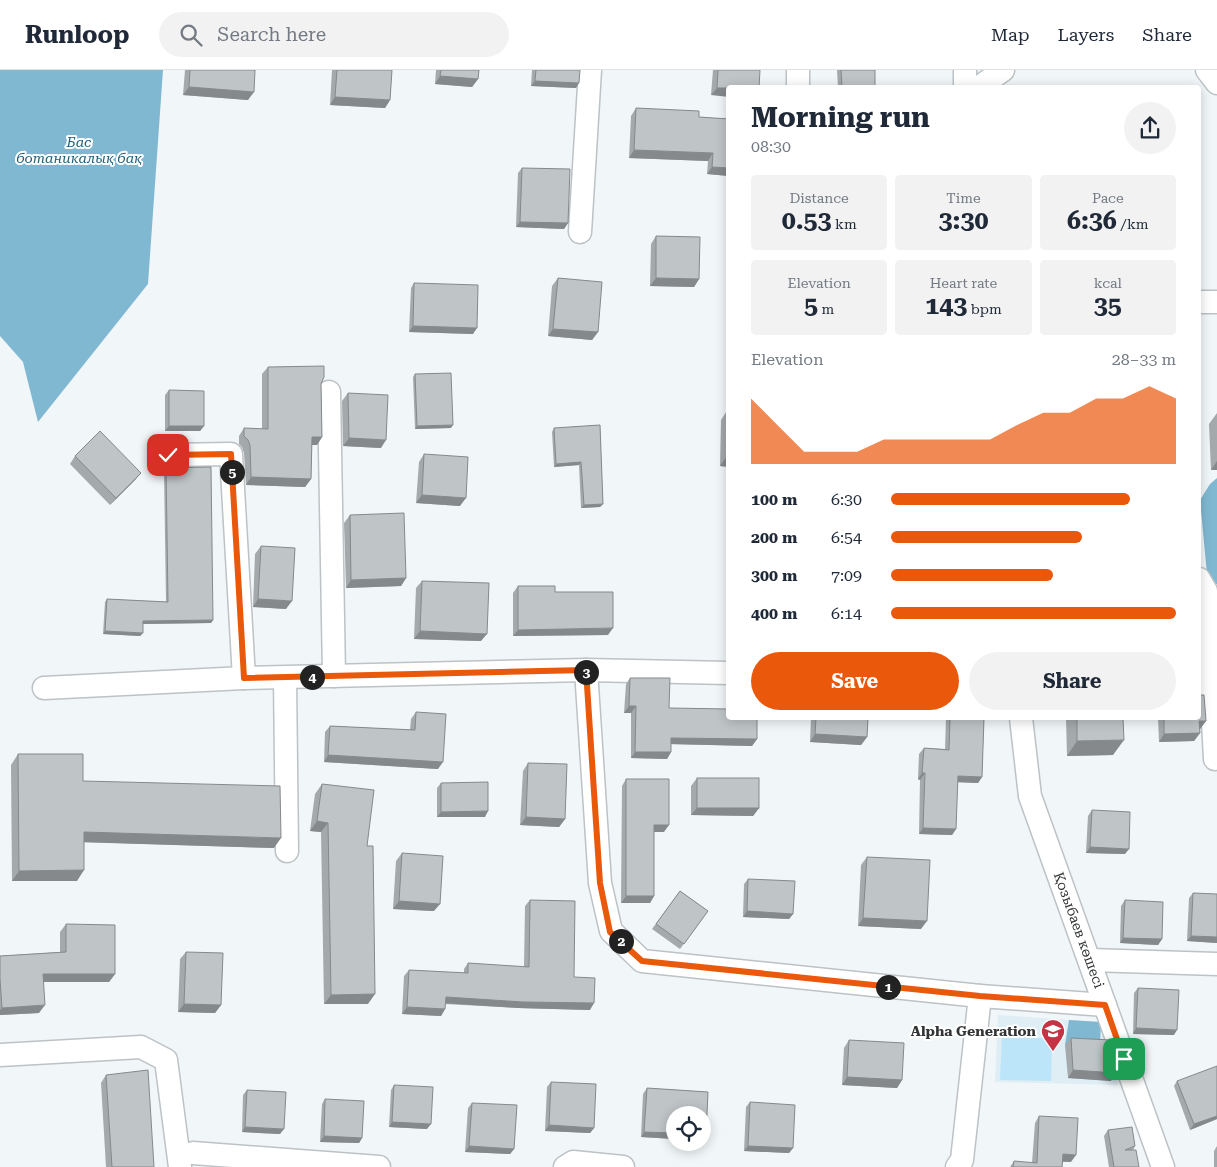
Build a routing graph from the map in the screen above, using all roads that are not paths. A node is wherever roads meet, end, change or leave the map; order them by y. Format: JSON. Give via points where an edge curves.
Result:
{"nodes":[{"id":1,"x":590,"y":70,"type":"edge"},
{"id":2,"x":798,"y":70,"type":"edge"},
{"id":3,"x":965,"y":70,"type":"edge"},
{"id":4,"x":1003,"y":70,"type":"edge"},
{"id":5,"x":1207,"y":70,"type":"edge"},
{"id":6,"x":1217,"y":83,"type":"edge"},
{"id":7,"x":798,"y":85,"type":"edge"},
{"id":8,"x":965,"y":85,"type":"edge"},
{"id":9,"x":982,"y":85,"type":"edge"},
{"id":10,"x":580,"y":232,"type":"dead end"},
{"id":11,"x":1201,"y":302,"type":"edge"},
{"id":12,"x":1217,"y":302,"type":"edge"},
{"id":13,"x":329,"y":392,"type":"dead end"},
{"id":14,"x":168,"y":455,"type":"dead end"},
{"id":15,"x":1205,"y":588,"type":"edge"},
{"id":16,"x":586,"y":670,"type":"junction"},
{"id":17,"x":726,"y":673,"type":"edge"},
{"id":18,"x":334,"y":676,"type":"junction"},
{"id":19,"x":244,"y":678,"type":"junction"},
{"id":20,"x":285,"y":678,"type":"junction"},
{"id":21,"x":44,"y":688,"type":"dead end"},
{"id":22,"x":1021,"y":720,"type":"edge"},
{"id":23,"x":1215,"y":759,"type":"dead end"},
{"id":24,"x":287,"y":851,"type":"dead end"},
{"id":25,"x":1090,"y":960,"type":"junction"},
{"id":26,"x":1217,"y":964,"type":"edge"},
{"id":27,"x":980,"y":996,"type":"junction"},
{"id":28,"x":1105,"y":1005,"type":"junction"},
{"id":29,"x":0,"y":1055,"type":"edge"},
{"id":30,"x":187,"y":1160,"type":"edge"},
{"id":31,"x":379,"y":1167,"type":"edge"},
{"id":32,"x":565,"y":1167,"type":"edge"},
{"id":33,"x":623,"y":1167,"type":"edge"},
{"id":34,"x":957,"y":1167,"type":"edge"},
{"id":35,"x":1163,"y":1167,"type":"edge"}],
"edges":[{"from":1,"to":10,"type":"street"},
{"from":2,"to":7,"type":"street"},
{"from":3,"to":8,"type":"street"},
{"from":4,"to":9,"type":"street"},
{"from":5,"to":6,"type":"street"},
{"from":11,"to":12,"type":"street"},
{"from":13,"to":18,"type":"street"},
{"from":14,"to":19,"type":"street","via":[[231,454]]},
{"from":15,"to":23,"type":"street"},
{"from":16,"to":17,"type":"street"},
{"from":16,"to":18,"type":"street"},
{"from":16,"to":27,"type":"street","via":[[600,883],[610,932],[642,961]]},
{"from":18,"to":20,"type":"street"},
{"from":19,"to":20,"type":"street"},
{"from":19,"to":21,"type":"street"},
{"from":20,"to":24,"type":"street"},
{"from":22,"to":25,"type":"street","name":"Қозыбаев көшесі","via":[[1030,796]]},
{"from":25,"to":26,"type":"street"},
{"from":25,"to":28,"type":"street","name":"Қозыбаев көшесі"},
{"from":27,"to":28,"type":"street"},
{"from":27,"to":34,"type":"street","via":[[962,1160]]},
{"from":28,"to":35,"type":"street","name":"Қозыбаев көшесі"},
{"from":29,"to":30,"type":"street","via":[[141,1047],[166,1060]]},
{"from":30,"to":31,"type":"street"},
{"from":32,"to":33,"type":"street","via":[[573,1162]]}]}
